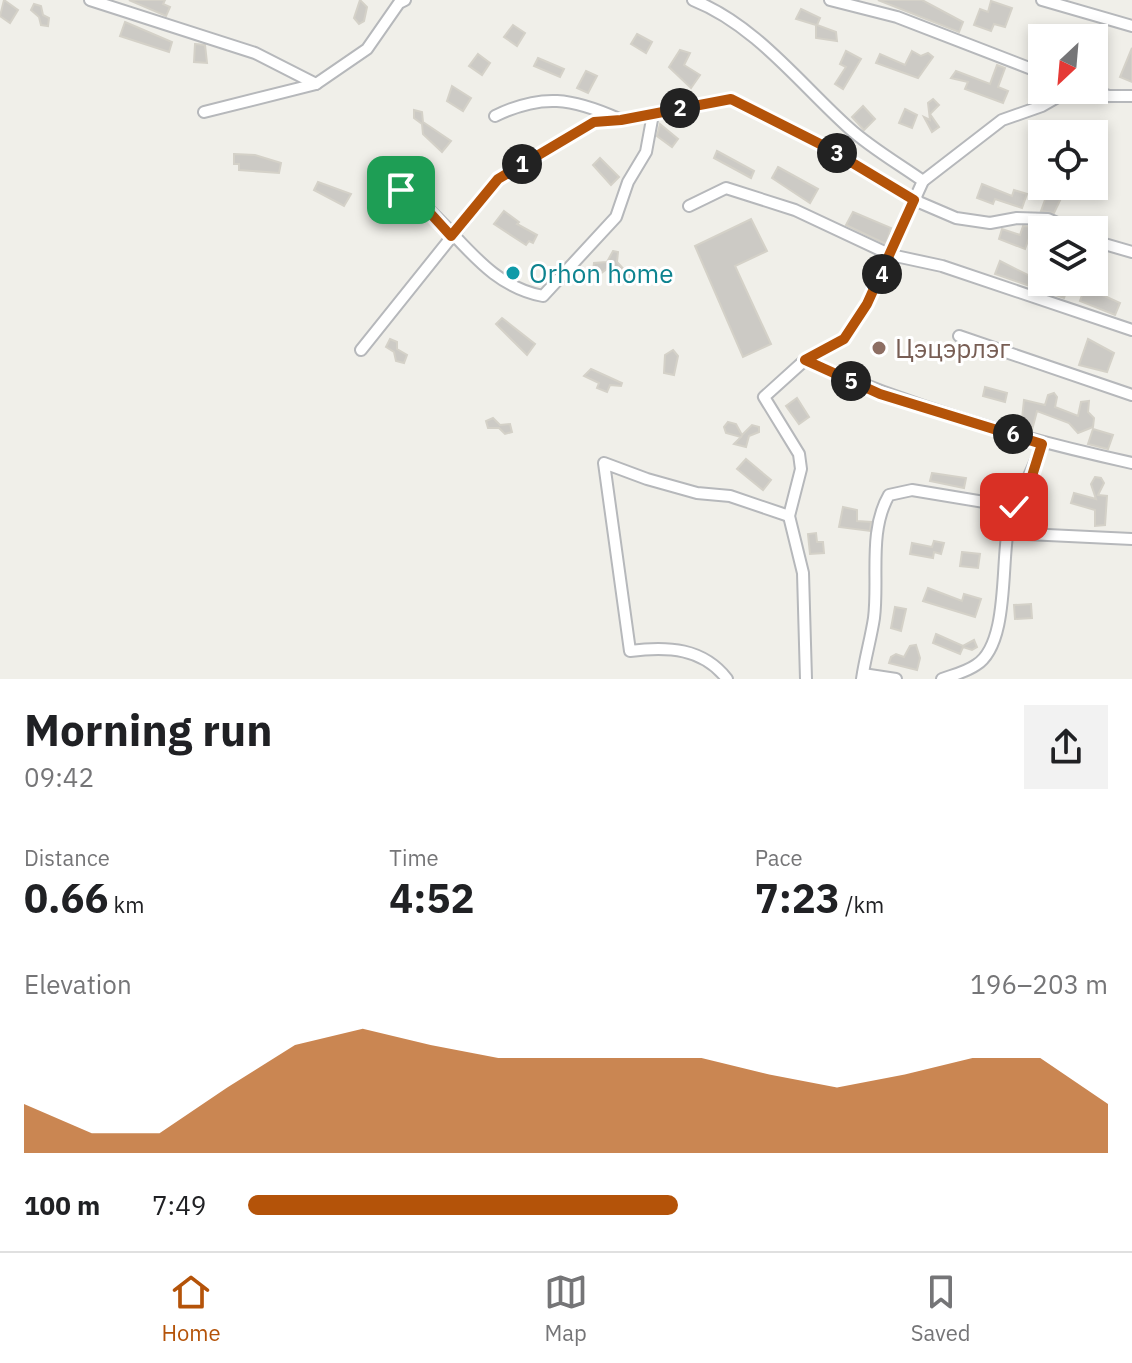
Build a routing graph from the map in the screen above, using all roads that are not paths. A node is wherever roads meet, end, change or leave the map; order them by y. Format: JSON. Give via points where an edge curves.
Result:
{"nodes":[{"id":1,"x":90,"y":0,"type":"edge"},
{"id":2,"x":405,"y":0,"type":"edge"},
{"id":3,"x":693,"y":0,"type":"edge"},
{"id":4,"x":830,"y":0,"type":"edge"},
{"id":5,"x":1042,"y":0,"type":"edge"},
{"id":6,"x":1132,"y":26,"type":"edge"},
{"id":7,"x":1028,"y":68,"type":"edge"},
{"id":8,"x":316,"y":84,"type":"junction"},
{"id":9,"x":1108,"y":96,"type":"edge"},
{"id":10,"x":1132,"y":96,"type":"edge"},
{"id":11,"x":1046,"y":104,"type":"edge"},
{"id":12,"x":204,"y":112,"type":"dead end"},
{"id":13,"x":653,"y":114,"type":"junction"},
{"id":14,"x":495,"y":116,"type":"dead end"},
{"id":15,"x":621,"y":120,"type":"junction"},
{"id":16,"x":377,"y":179,"type":"dead end"},
{"id":17,"x":923,"y":181,"type":"junction"},
{"id":18,"x":914,"y":200,"type":"junction"},
{"id":19,"x":689,"y":206,"type":"dead end"},
{"id":20,"x":1028,"y":218,"type":"edge"},
{"id":21,"x":451,"y":236,"type":"junction"},
{"id":22,"x":1108,"y":245,"type":"edge"},
{"id":23,"x":1132,"y":252,"type":"edge"},
{"id":24,"x":891,"y":255,"type":"junction"},
{"id":25,"x":1132,"y":330,"type":"edge"},
{"id":26,"x":959,"y":336,"type":"dead end"},
{"id":27,"x":361,"y":350,"type":"dead end"},
{"id":28,"x":805,"y":360,"type":"junction"},
{"id":29,"x":1132,"y":395,"type":"edge"},
{"id":30,"x":1042,"y":444,"type":"junction"},
{"id":31,"x":1132,"y":463,"type":"edge"},
{"id":32,"x":1014,"y":507,"type":"junction"},
{"id":33,"x":789,"y":516,"type":"junction"},
{"id":34,"x":1007,"y":533,"type":"junction"},
{"id":35,"x":1132,"y":539,"type":"edge"},
{"id":36,"x":862,"y":677,"type":"edge"},
{"id":37,"x":727,"y":679,"type":"edge"},
{"id":38,"x":806,"y":679,"type":"edge"},
{"id":39,"x":896,"y":679,"type":"edge"},
{"id":40,"x":942,"y":679,"type":"edge"}],
"edges":[{"from":1,"to":8,"type":"street","via":[[255,53]]},
{"from":2,"to":8,"type":"street","via":[[367,49]]},
{"from":3,"to":17,"type":"street","via":[[732,22],[850,129]]},
{"from":4,"to":7,"type":"street","via":[[897,17]]},
{"from":5,"to":6,"type":"street"},
{"from":8,"to":12,"type":"street"},
{"from":9,"to":10,"type":"street"},
{"from":11,"to":17,"type":"street","via":[[1002,120]]},
{"from":13,"to":15,"type":"street"},
{"from":13,"to":18,"type":"street","via":[[731,99]]},
{"from":13,"to":21,"type":"street","via":[[646,152],[616,217],[543,296],[513,289]]},
{"from":14,"to":15,"type":"street","via":[[526,101],[585,104]]},
{"from":15,"to":21,"type":"street","via":[[594,122],[498,179]]},
{"from":16,"to":21,"type":"street","via":[[421,203]]},
{"from":17,"to":18,"type":"street"},
{"from":18,"to":20,"type":"street","via":[[956,218],[990,223]]},
{"from":18,"to":24,"type":"street"},
{"from":19,"to":24,"type":"street","via":[[726,188],[795,210]]},
{"from":21,"to":27,"type":"street"},
{"from":22,"to":23,"type":"street"},
{"from":24,"to":25,"type":"street","via":[[942,266]]},
{"from":24,"to":28,"type":"street","via":[[844,339]]},
{"from":26,"to":29,"type":"street"},
{"from":28,"to":30,"type":"street","via":[[880,394]]},
{"from":28,"to":33,"type":"street","via":[[764,397],[799,454],[801,469]]},
{"from":30,"to":31,"type":"street"},
{"from":30,"to":32,"type":"street"},
{"from":32,"to":34,"type":"street"},
{"from":32,"to":36,"type":"street","via":[[912,490],[889,495],[880,526],[874,616]]},
{"from":33,"to":37,"type":"street","via":[[604,463],[630,651],[658,647],[703,654]]},
{"from":33,"to":38,"type":"street","via":[[803,573]]},
{"from":34,"to":35,"type":"street"},
{"from":34,"to":40,"type":"street","via":[[1006,576],[990,646],[979,664]]},
{"from":36,"to":39,"type":"street"}]}
